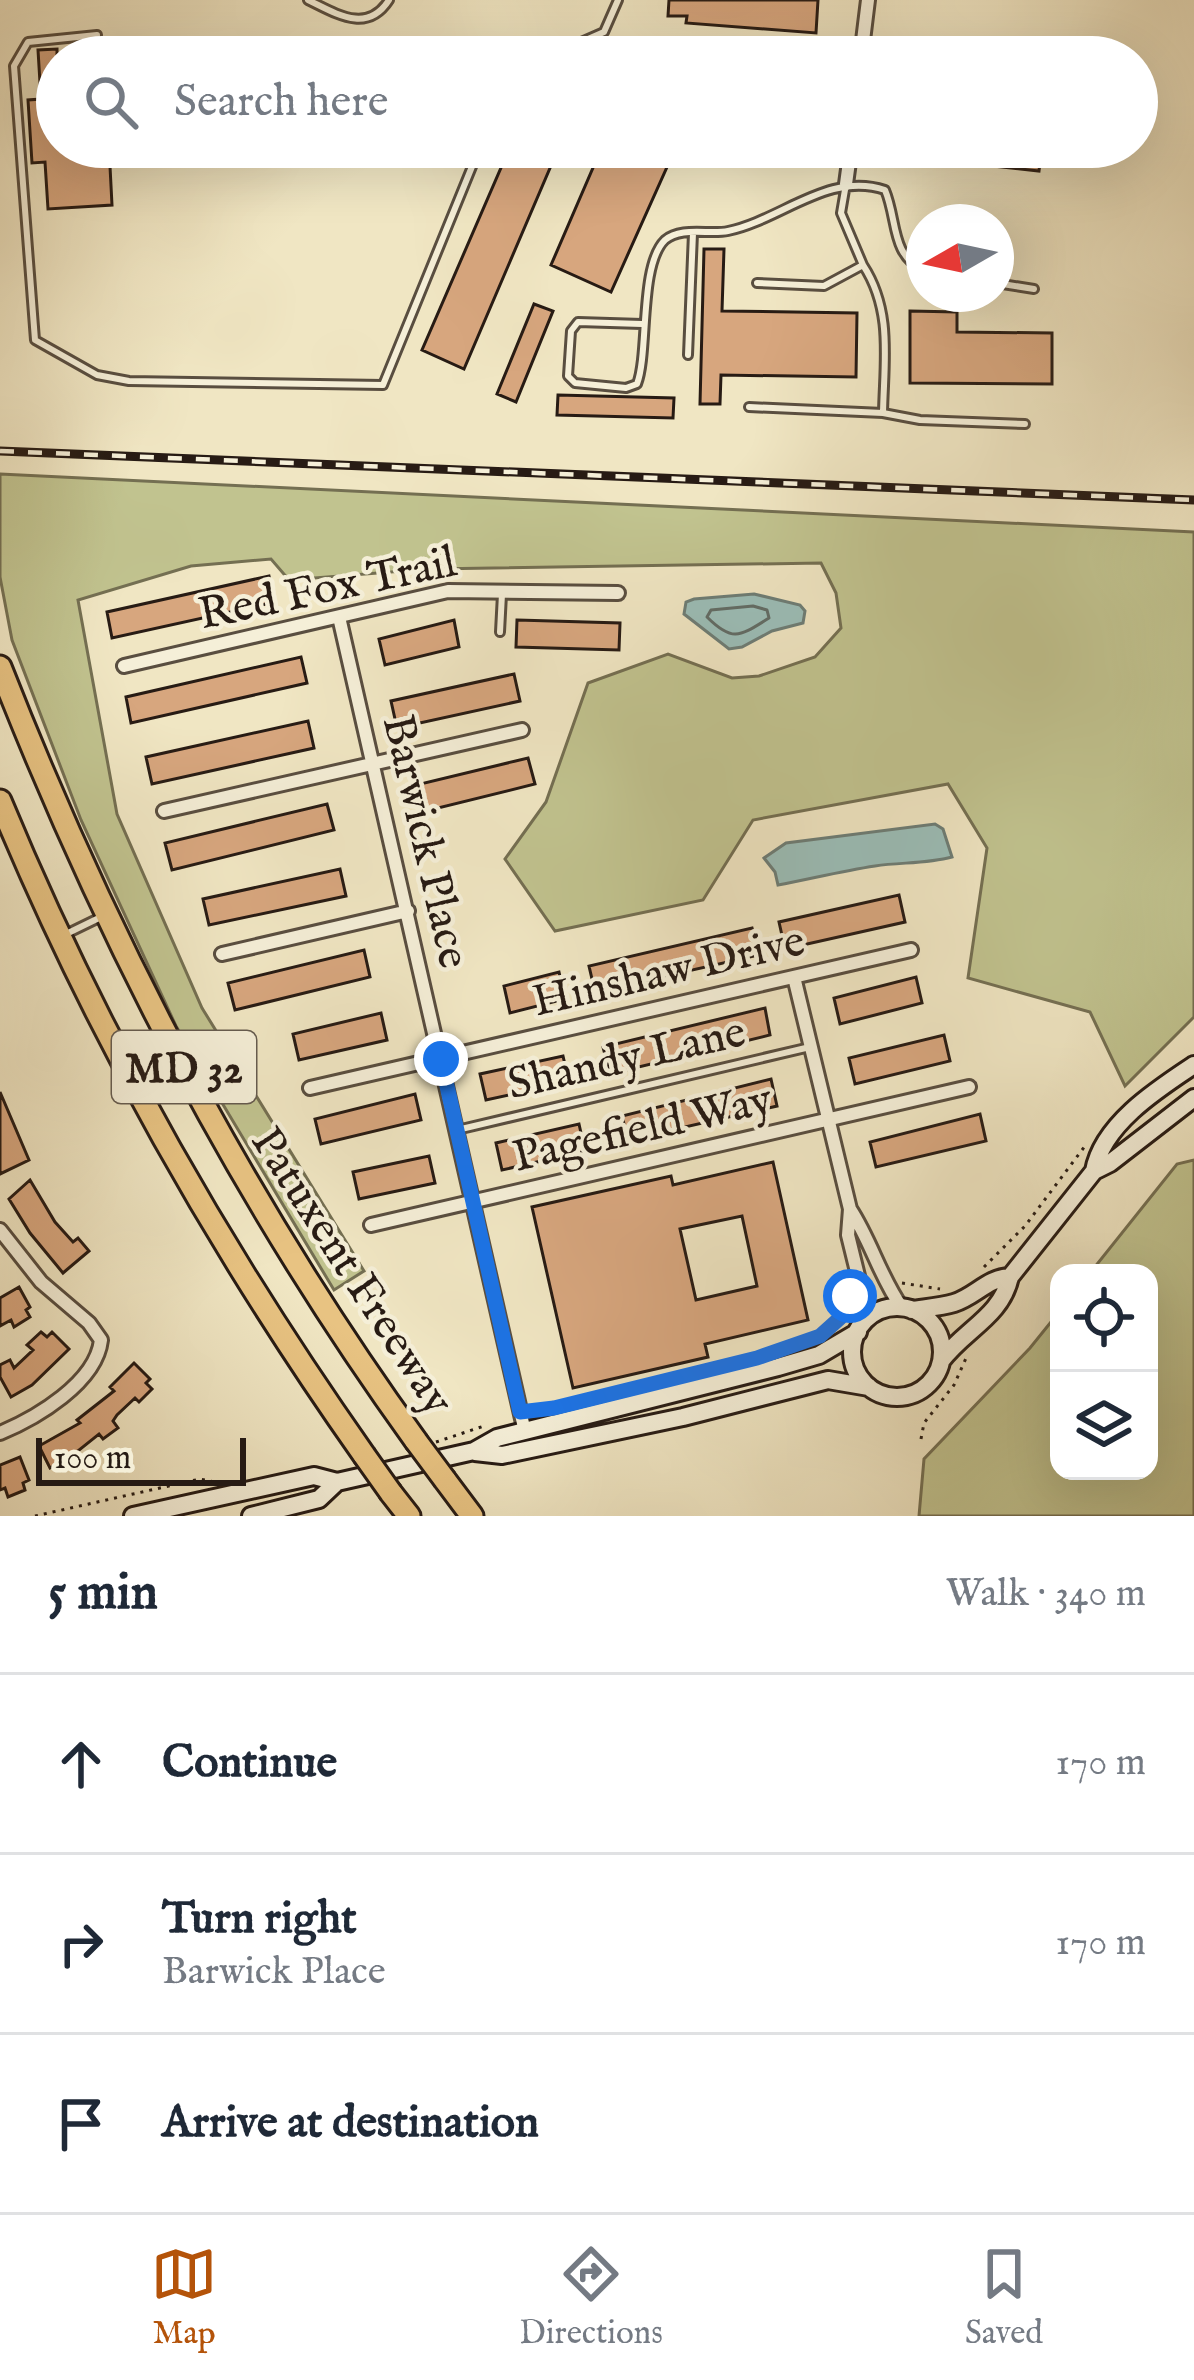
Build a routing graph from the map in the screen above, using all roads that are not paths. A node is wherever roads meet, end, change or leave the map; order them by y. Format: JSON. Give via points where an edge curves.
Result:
{"nodes":[{"id":1,"x":308,"y":0,"type":"edge"},
{"id":2,"x":389,"y":0,"type":"edge"},
{"id":3,"x":618,"y":0,"type":"edge"},
{"id":4,"x":868,"y":0,"type":"edge"},
{"id":5,"x":97,"y":35,"type":"dead end"},
{"id":6,"x":87,"y":36,"type":"edge"},
{"id":7,"x":595,"y":36,"type":"edge"},
{"id":8,"x":864,"y":36,"type":"edge"},
{"id":9,"x":36,"y":41,"type":"edge"},
{"id":10,"x":471,"y":168,"type":"edge"},
{"id":11,"x":848,"y":168,"type":"edge"},
{"id":12,"x":846,"y":184,"type":"junction"},
{"id":13,"x":693,"y":233,"type":"junction"},
{"id":14,"x":906,"y":258,"type":"edge"},
{"id":15,"x":863,"y":266,"type":"junction"},
{"id":16,"x":757,"y":283,"type":"dead end"},
{"id":17,"x":1014,"y":286,"type":"edge"},
{"id":18,"x":1034,"y":289,"type":"dead end"},
{"id":19,"x":642,"y":324,"type":"junction"},
{"id":20,"x":688,"y":355,"type":"dead end"},
{"id":21,"x":748,"y":406,"type":"dead end"},
{"id":22,"x":883,"y":413,"type":"junction"},
{"id":23,"x":1025,"y":424,"type":"dead end"},
{"id":24,"x":502,"y":590,"type":"junction"},
{"id":25,"x":618,"y":593,"type":"dead end"},
{"id":26,"x":339,"y":617,"type":"junction"},
{"id":27,"x":500,"y":632,"type":"dead end"},
{"id":28,"x":124,"y":666,"type":"dead end"},
{"id":29,"x":0,"y":667,"type":"edge"},
{"id":30,"x":522,"y":730,"type":"dead end"},
{"id":31,"x":374,"y":763,"type":"junction"},
{"id":32,"x":0,"y":801,"type":"edge"},
{"id":33,"x":164,"y":811,"type":"dead end"},
{"id":34,"x":408,"y":911,"type":"junction"},
{"id":35,"x":106,"y":915,"type":"junction"},
{"id":36,"x":61,"y":936,"type":"junction"},
{"id":37,"x":911,"y":950,"type":"dead end"},
{"id":38,"x":221,"y":955,"type":"dead end"},
{"id":39,"x":794,"y":977,"type":"junction"},
{"id":40,"x":810,"y":1047,"type":"junction"},
{"id":41,"x":441,"y":1059,"type":"junction"},
{"id":42,"x":1192,"y":1066,"type":"edge"},
{"id":43,"x":969,"y":1087,"type":"dead end"},
{"id":44,"x":310,"y":1088,"type":"dead end"},
{"id":45,"x":1192,"y":1099,"type":"edge"},
{"id":46,"x":827,"y":1121,"type":"junction"},
{"id":47,"x":457,"y":1130,"type":"junction"},
{"id":48,"x":1094,"y":1171,"type":"junction"},
{"id":49,"x":473,"y":1201,"type":"junction"},
{"id":50,"x":850,"y":1209,"type":"junction"},
{"id":51,"x":371,"y":1225,"type":"dead end"},
{"id":52,"x":0,"y":1230,"type":"edge"},
{"id":53,"x":14,"y":1251,"type":"junction"},
{"id":54,"x":0,"y":1262,"type":"edge"},
{"id":55,"x":1010,"y":1277,"type":"junction"},
{"id":56,"x":907,"y":1309,"type":"junction"},
{"id":57,"x":859,"y":1330,"type":"junction"},
{"id":58,"x":941,"y":1361,"type":"junction"},
{"id":59,"x":869,"y":1387,"type":"junction"},
{"id":60,"x":525,"y":1432,"type":"junction"},
{"id":61,"x":0,"y":1433,"type":"edge"},
{"id":62,"x":474,"y":1451,"type":"junction"},
{"id":63,"x":337,"y":1482,"type":"junction"},
{"id":64,"x":133,"y":1516,"type":"edge"},
{"id":65,"x":251,"y":1516,"type":"edge"},
{"id":66,"x":409,"y":1516,"type":"edge"},
{"id":67,"x":472,"y":1516,"type":"edge"}],
"edges":[{"from":1,"to":2,"type":"lane","via":[[362,20]]},
{"from":3,"to":7,"type":"lane"},
{"from":4,"to":8,"type":"street"},
{"from":5,"to":6,"type":"lane"},
{"from":9,"to":10,"type":"lane","via":[[14,66],[35,340],[97,375],[383,385]]},
{"from":11,"to":12,"type":"street"},
{"from":12,"to":13,"type":"lane","via":[[729,231]]},
{"from":12,"to":14,"type":"lane","via":[[885,190]]},
{"from":12,"to":15,"type":"lane","via":[[841,213]]},
{"from":13,"to":19,"type":"lane","via":[[665,240]]},
{"from":13,"to":20,"type":"lane"},
{"from":15,"to":16,"type":"lane","via":[[824,286]]},
{"from":15,"to":22,"type":"lane","via":[[883,302]]},
{"from":17,"to":18,"type":"lane"},
{"from":19,"to":19,"type":"lane","via":[[637,384],[575,383],[568,376],[578,322]]},
{"from":21,"to":22,"type":"lane"},
{"from":22,"to":23,"type":"lane"},
{"from":24,"to":25,"type":"street","name":"Red Fox Trail"},
{"from":24,"to":26,"type":"street","name":"Red Fox Trail","via":[[448,591]]},
{"from":24,"to":27,"type":"lane"},
{"from":26,"to":28,"type":"street","name":"Red Fox Trail"},
{"from":26,"to":31,"type":"street","name":"Barwick Place"},
{"from":29,"to":35,"type":"highway","name":"Patuxent Freeway","number":"MD 32"},
{"from":30,"to":31,"type":"street"},
{"from":31,"to":33,"type":"street"},
{"from":31,"to":34,"type":"street","name":"Barwick Place"},
{"from":32,"to":36,"type":"highway","name":"Patuxent Freeway","number":"MD 32"},
{"from":34,"to":38,"type":"street"},
{"from":34,"to":41,"type":"street","name":"Barwick Place"},
{"from":35,"to":36,"type":"lane"},
{"from":35,"to":67,"type":"highway","name":"Patuxent Freeway","number":"MD 32","bridge":true,"via":[[264,1211],[370,1378]]},
{"from":36,"to":66,"type":"highway","name":"Patuxent Freeway","number":"MD 32","bridge":true,"via":[[200,1198]]},
{"from":37,"to":39,"type":"street","name":"Hinshaw Drive"},
{"from":39,"to":40,"type":"street"},
{"from":39,"to":41,"type":"street","name":"Hinshaw Drive"},
{"from":40,"to":46,"type":"street"},
{"from":40,"to":47,"type":"lane","name":"Shandy Lane"},
{"from":41,"to":44,"type":"street","name":"Hinshaw Drive"},
{"from":41,"to":47,"type":"street","name":"Barwick Place"},
{"from":42,"to":48,"type":"street","via":[[1119,1125],[1097,1150]]},
{"from":43,"to":46,"type":"street","name":"Pagefield Way"},
{"from":45,"to":48,"type":"street"},
{"from":46,"to":49,"type":"street","name":"Pagefield Way"},
{"from":46,"to":50,"type":"street"},
{"from":47,"to":49,"type":"street","name":"Barwick Place"},
{"from":48,"to":55,"type":"street"},
{"from":49,"to":51,"type":"street","name":"Pagefield Way"},
{"from":49,"to":60,"type":"street","name":"Barwick Place"},
{"from":50,"to":56,"type":"street"},
{"from":50,"to":57,"type":"street"},
{"from":52,"to":53,"type":"street"},
{"from":53,"to":54,"type":"street"},
{"from":53,"to":61,"type":"street","via":[[101,1340],[97,1358],[62,1395]]},
{"from":55,"to":56,"type":"street","via":[[993,1278],[954,1303]]},
{"from":55,"to":58,"type":"street","via":[[998,1308]]},
{"from":56,"to":57,"type":"street","via":[[882,1310]]},
{"from":56,"to":58,"type":"street","via":[[939,1336]]},
{"from":57,"to":59,"type":"street","via":[[855,1366]]},
{"from":57,"to":60,"type":"street","via":[[819,1355]]},
{"from":58,"to":59,"type":"street","via":[[917,1393],[892,1397]]},
{"from":59,"to":62,"type":"street","via":[[828,1380],[502,1455]]},
{"from":60,"to":62,"type":"street"},
{"from":62,"to":63,"type":"street"},
{"from":63,"to":64,"type":"street","via":[[314,1476]]},
{"from":63,"to":65,"type":"street","via":[[320,1499]]}]}
